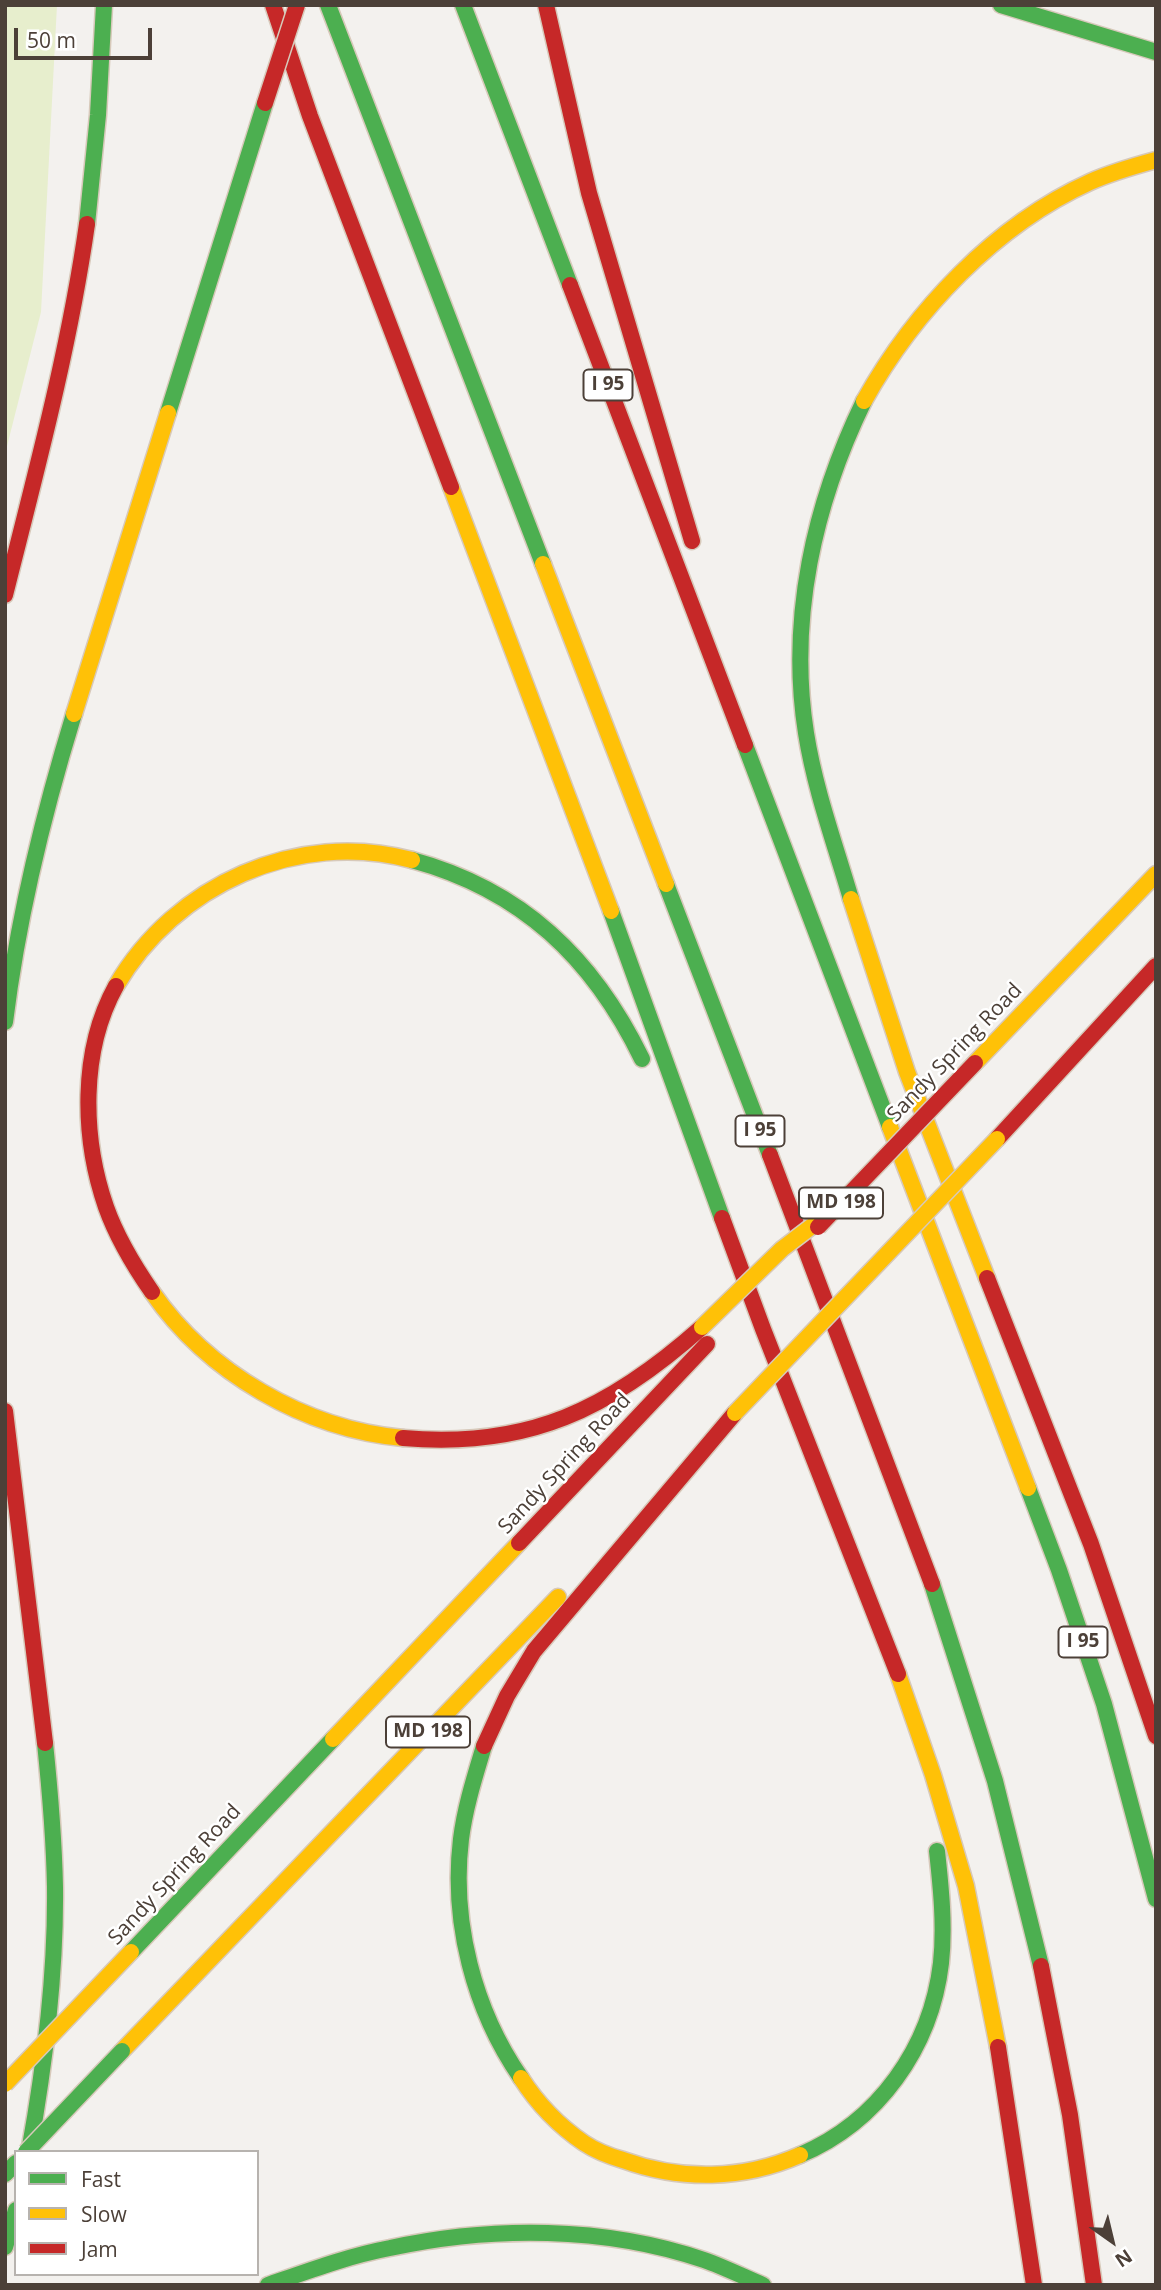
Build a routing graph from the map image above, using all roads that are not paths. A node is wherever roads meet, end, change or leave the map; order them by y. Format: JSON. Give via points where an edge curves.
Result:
{"nodes":[{"id":1,"x":104,"y":5,"type":"edge"},
{"id":2,"x":273,"y":5,"type":"edge"},
{"id":3,"x":297,"y":5,"type":"edge"},
{"id":4,"x":328,"y":5,"type":"edge"},
{"id":5,"x":463,"y":5,"type":"edge"},
{"id":6,"x":546,"y":5,"type":"edge"},
{"id":7,"x":1001,"y":5,"type":"edge"},
{"id":8,"x":1156,"y":52,"type":"edge"},
{"id":9,"x":1156,"y":160,"type":"edge"},
{"id":10,"x":696,"y":552,"type":"dead end"},
{"id":11,"x":5,"y":596,"type":"edge"},
{"id":12,"x":714,"y":619,"type":"dead end"},
{"id":13,"x":754,"y":765,"type":"junction"},
{"id":14,"x":1156,"y":874,"type":"edge"},
{"id":15,"x":1156,"y":966,"type":"edge"},
{"id":16,"x":5,"y":1022,"type":"edge"},
{"id":17,"x":649,"y":1072,"type":"dead end"},
{"id":18,"x":660,"y":1094,"type":"dead end"},
{"id":19,"x":837,"y":1207,"type":"junction"},
{"id":20,"x":763,"y":1329,"type":"junction"},
{"id":21,"x":5,"y":1411,"type":"edge"},
{"id":22,"x":735,"y":1413,"type":"junction"},
{"id":23,"x":828,"y":1498,"type":"junction"},
{"id":24,"x":1156,"y":1737,"type":"edge"},
{"id":25,"x":1156,"y":1899,"type":"edge"},
{"id":26,"x":5,"y":2084,"type":"edge"},
{"id":27,"x":28,"y":2150,"type":"edge"},
{"id":28,"x":30,"y":2150,"type":"edge"},
{"id":29,"x":14,"y":2217,"type":"edge"},
{"id":30,"x":5,"y":2247,"type":"edge"},
{"id":31,"x":268,"y":2285,"type":"edge"},
{"id":32,"x":764,"y":2285,"type":"edge"},
{"id":33,"x":1034,"y":2285,"type":"edge"},
{"id":34,"x":1094,"y":2285,"type":"edge"}],
"edges":[{"from":1,"to":11,"type":"main road","via":[[95,157],[76,296]]},
{"from":2,"to":20,"type":"main road","via":[[310,116],[565,785]]},
{"from":3,"to":16,"type":"main road","bridge":true,"via":[[43,817],[23,904]]},
{"from":4,"to":34,"type":"main road","number":"I 95","via":[[944,1618],[1017,1864],[1046,1989],[1069,2104]]},
{"from":5,"to":13,"type":"main road","number":"I 95"},
{"from":6,"to":10,"type":"main road","via":[[589,193]]},
{"from":7,"to":8,"type":"main road"},
{"from":9,"to":24,"type":"main road","via":[[1092,181],[1036,212],[943,292],[900,344],[865,400],[820,514],[807,578],[802,696],[808,749],[901,1056],[1079,1510]]},
{"from":12,"to":13,"type":"main road"},
{"from":13,"to":25,"type":"main road","number":"I 95","via":[[1059,1570],[1104,1704]]},
{"from":14,"to":19,"type":"main road","name":"Sandy Spring Road","number":"MD 198","bridge":true},
{"from":15,"to":22,"type":"main road","number":"MD 198","bridge":true},
{"from":17,"to":19,"type":"main road","bridge":true,"via":[[627,1027],[595,980],[555,937],[522,911],[435,867],[390,855],[344,851],[292,856],[247,869],[201,894],[156,931],[125,972],[101,1016],[87,1115],[94,1166],[128,1261],[190,1341],[275,1400],[319,1419],[376,1434],[441,1440],[494,1435],[553,1423],[604,1401],[640,1379],[702,1327],[782,1249]]},
{"from":18,"to":20,"type":"main road"},
{"from":19,"to":26,"type":"main road","name":"Sandy Spring Road","number":"MD 198","bridge":true},
{"from":20,"to":23,"type":"main road"},
{"from":21,"to":27,"type":"main road","via":[[54,1852],[47,2040]]},
{"from":22,"to":23,"type":"main road","via":[[558,1620],[510,1686],[477,1760],[459,1845],[462,1930],[487,2018],[506,2056],[554,2119],[586,2144],[658,2172],[738,2175],[808,2153],[841,2133],[898,2078],[935,1996],[942,1950],[942,1895],[935,1842],[920,1780]]},
{"from":22,"to":28,"type":"main road","number":"MD 198","bridge":true},
{"from":23,"to":33,"type":"main road","via":[[902,1683],[966,1886],[1010,2116]]},
{"from":29,"to":30,"type":"main road"},
{"from":31,"to":32,"type":"main road","via":[[399,2246],[456,2237],[547,2232],[676,2250]]}]}
